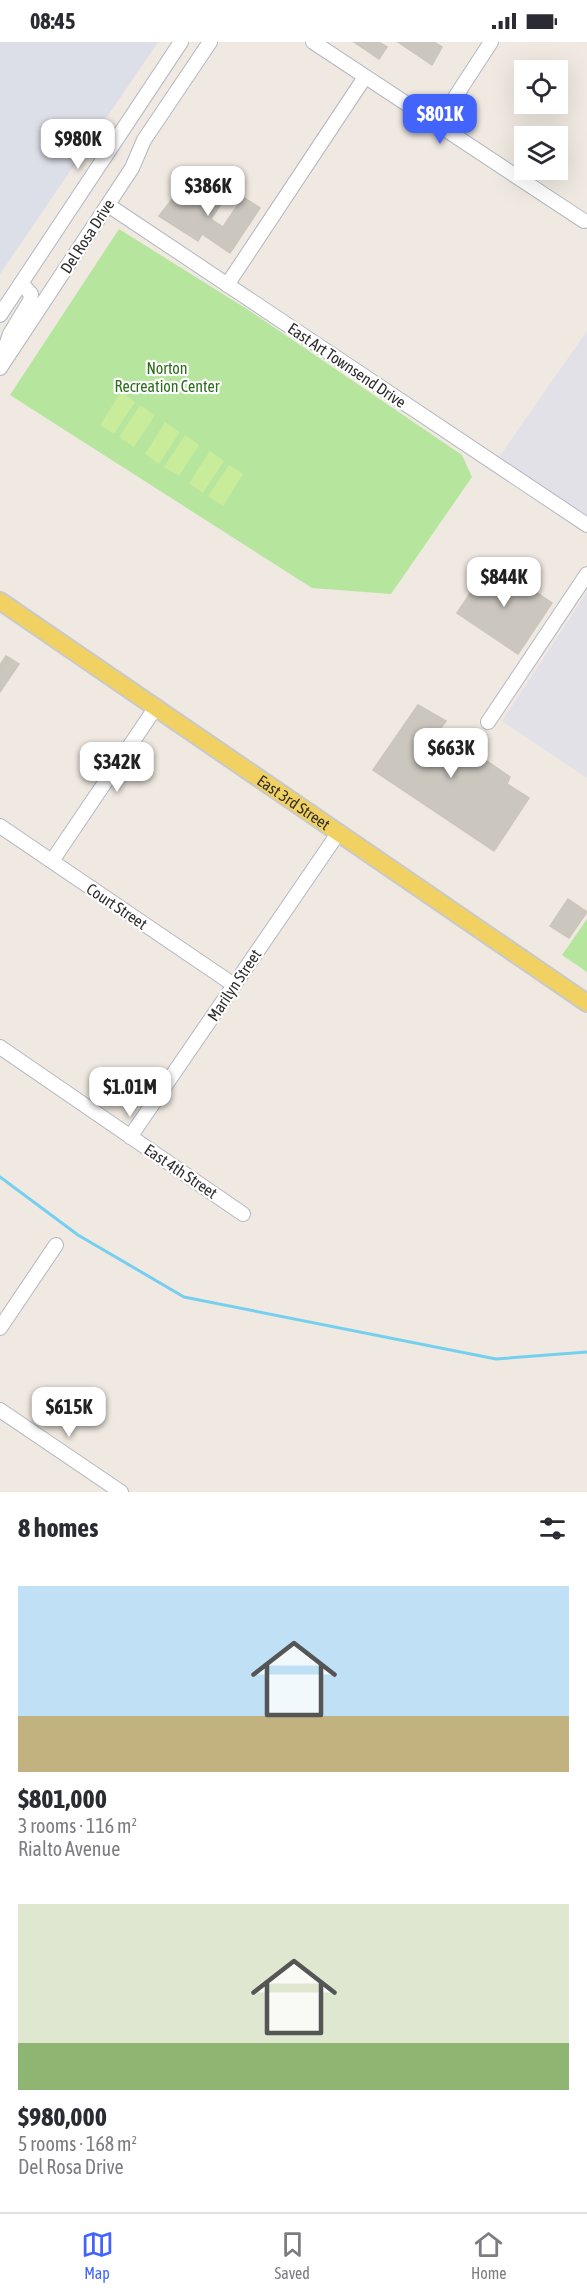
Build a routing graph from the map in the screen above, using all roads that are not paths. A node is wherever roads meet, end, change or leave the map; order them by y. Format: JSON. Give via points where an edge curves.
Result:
{"nodes":[{"id":1,"x":181,"y":42,"type":"edge"},
{"id":2,"x":210,"y":42,"type":"edge"},
{"id":3,"x":313,"y":42,"type":"edge"},
{"id":4,"x":491,"y":42,"type":"edge"},
{"id":5,"x":365,"y":77,"type":"junction"},
{"id":6,"x":437,"y":125,"type":"junction"},
{"id":7,"x":108,"y":205,"type":"junction"},
{"id":8,"x":584,"y":221,"type":"dead end"},
{"id":9,"x":21,"y":283,"type":"junction"},
{"id":10,"x":227,"y":285,"type":"junction"},
{"id":11,"x":0,"y":315,"type":"edge"},
{"id":12,"x":1,"y":367,"type":"edge"},
{"id":13,"x":587,"y":525,"type":"edge"},
{"id":14,"x":587,"y":574,"type":"edge"},
{"id":15,"x":0,"y":602,"type":"edge"},
{"id":16,"x":156,"y":707,"type":"junction"},
{"id":17,"x":488,"y":722,"type":"dead end"},
{"id":18,"x":0,"y":826,"type":"edge"},
{"id":19,"x":339,"y":832,"type":"junction"},
{"id":20,"x":52,"y":861,"type":"junction"},
{"id":21,"x":234,"y":985,"type":"junction"},
{"id":22,"x":587,"y":1003,"type":"edge"},
{"id":23,"x":0,"y":1047,"type":"edge"},
{"id":24,"x":130,"y":1137,"type":"junction"},
{"id":25,"x":243,"y":1214,"type":"dead end"},
{"id":26,"x":56,"y":1245,"type":"dead end"},
{"id":27,"x":0,"y":1328,"type":"edge"},
{"id":28,"x":0,"y":1410,"type":"edge"},
{"id":29,"x":121,"y":1492,"type":"edge"}],
"edges":[{"from":1,"to":9,"type":"street","name":"Del Rosa Drive"},
{"from":2,"to":7,"type":"street","name":"Del Rosa Drive","via":[[144,140],[132,168]]},
{"from":3,"to":5,"type":"street"},
{"from":4,"to":6,"type":"street"},
{"from":5,"to":6,"type":"street"},
{"from":5,"to":10,"type":"street"},
{"from":6,"to":8,"type":"street"},
{"from":7,"to":10,"type":"street","name":"East Art Townsend Drive"},
{"from":7,"to":12,"type":"street","name":"Del Rosa Drive"},
{"from":9,"to":11,"type":"street","name":"Del Rosa Drive"},
{"from":9,"to":12,"type":"street","via":[[31,294],[30,301],[10,334]]},
{"from":10,"to":13,"type":"street","name":"East Art Townsend Drive"},
{"from":14,"to":17,"type":"street"},
{"from":15,"to":16,"type":"main road","name":"East 3rd Street"},
{"from":16,"to":19,"type":"main road","name":"East 3rd Street"},
{"from":16,"to":20,"type":"street"},
{"from":18,"to":20,"type":"street","name":"Court Street"},
{"from":19,"to":21,"type":"street","name":"Marilyn Street"},
{"from":19,"to":22,"type":"main road","name":"East 3rd Street"},
{"from":20,"to":21,"type":"street","name":"Court Street"},
{"from":21,"to":24,"type":"street","name":"Marilyn Street"},
{"from":23,"to":24,"type":"street","name":"East 4th Street"},
{"from":24,"to":25,"type":"street","name":"East 4th Street"},
{"from":26,"to":27,"type":"street"},
{"from":28,"to":29,"type":"street"}]}
